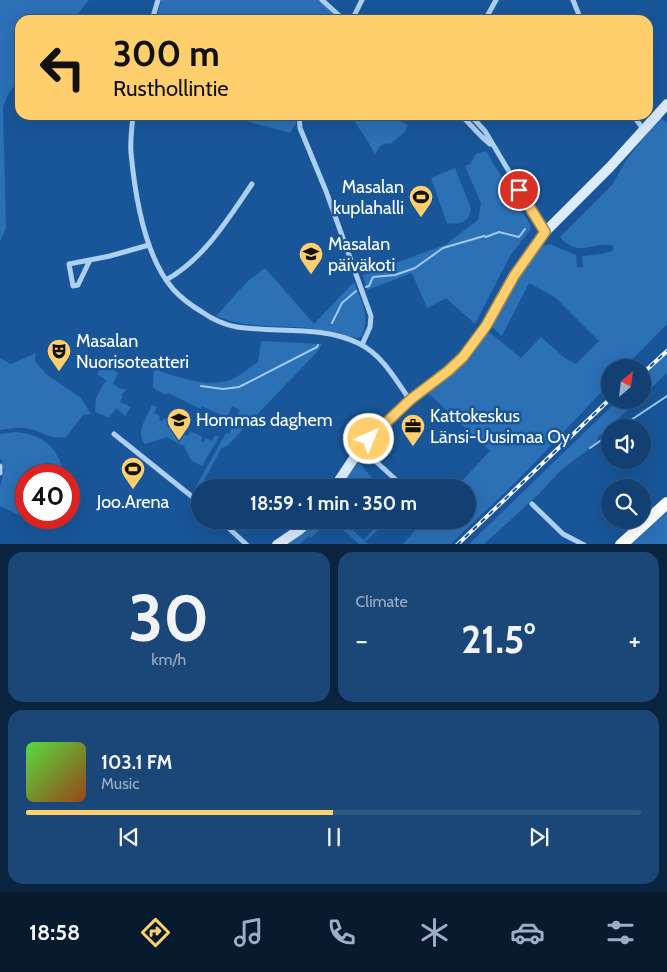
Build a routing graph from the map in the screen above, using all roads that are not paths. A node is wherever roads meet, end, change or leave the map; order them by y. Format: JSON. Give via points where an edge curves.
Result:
{"nodes":[{"id":1,"x":158,"y":0,"type":"edge"},
{"id":2,"x":322,"y":0,"type":"edge"},
{"id":3,"x":362,"y":0,"type":"edge"},
{"id":4,"x":496,"y":0,"type":"edge"},
{"id":5,"x":573,"y":0,"type":"edge"},
{"id":6,"x":154,"y":15,"type":"edge"},
{"id":7,"x":338,"y":15,"type":"edge"},
{"id":8,"x":354,"y":15,"type":"edge"},
{"id":9,"x":488,"y":15,"type":"edge"},
{"id":10,"x":579,"y":15,"type":"edge"},
{"id":11,"x":667,"y":104,"type":"edge"},
{"id":12,"x":653,"y":119,"type":"edge"},
{"id":13,"x":133,"y":120,"type":"edge"},
{"id":14,"x":299,"y":120,"type":"edge"},
{"id":15,"x":466,"y":120,"type":"edge"},
{"id":16,"x":475,"y":120,"type":"edge"},
{"id":17,"x":637,"y":120,"type":"edge"},
{"id":18,"x":652,"y":120,"type":"edge"},
{"id":19,"x":643,"y":129,"type":"junction"},
{"id":20,"x":493,"y":146,"type":"junction"},
{"id":21,"x":252,"y":184,"type":"dead end"},
{"id":22,"x":545,"y":232,"type":"junction"},
{"id":23,"x":150,"y":245,"type":"junction"},
{"id":24,"x":90,"y":260,"type":"junction"},
{"id":25,"x":166,"y":280,"type":"junction"},
{"id":26,"x":362,"y":345,"type":"junction"},
{"id":27,"x":410,"y":400,"type":"junction"},
{"id":28,"x":114,"y":434,"type":"dead end"},
{"id":29,"x":361,"y":448,"type":"junction"},
{"id":30,"x":0,"y":466,"type":"edge"},
{"id":31,"x":0,"y":473,"type":"edge"},
{"id":32,"x":340,"y":479,"type":"edge"},
{"id":33,"x":395,"y":479,"type":"edge"},
{"id":34,"x":191,"y":496,"type":"edge"},
{"id":35,"x":667,"y":503,"type":"edge"},
{"id":36,"x":532,"y":504,"type":"dead end"},
{"id":37,"x":230,"y":529,"type":"edge"},
{"id":38,"x":300,"y":529,"type":"edge"},
{"id":39,"x":246,"y":544,"type":"edge"},
{"id":40,"x":277,"y":544,"type":"edge"},
{"id":41,"x":584,"y":544,"type":"edge"},
{"id":42,"x":621,"y":544,"type":"edge"}],
"edges":[{"from":1,"to":6,"type":"street"},
{"from":2,"to":7,"type":"street"},
{"from":3,"to":8,"type":"street"},
{"from":4,"to":9,"type":"street"},
{"from":5,"to":10,"type":"street"},
{"from":11,"to":12,"type":"street"},
{"from":13,"to":23,"type":"street","via":[[131,152]]},
{"from":14,"to":26,"type":"street","via":[[370,316],[370,327]]},
{"from":15,"to":20,"type":"street"},
{"from":16,"to":20,"type":"street"},
{"from":17,"to":19,"type":"street"},
{"from":18,"to":19,"type":"street"},
{"from":19,"to":22,"type":"street"},
{"from":20,"to":22,"type":"street"},
{"from":21,"to":25,"type":"street","via":[[210,242]]},
{"from":22,"to":27,"type":"street","via":[[472,346],[456,364]]},
{"from":23,"to":24,"type":"street"},
{"from":23,"to":25,"type":"street"},
{"from":24,"to":24,"type":"street","via":[[69,264],[73,286],[78,285]]},
{"from":25,"to":26,"type":"street","via":[[173,290],[198,310],[234,326],[332,335]]},
{"from":26,"to":27,"type":"street","via":[[386,366]]},
{"from":27,"to":29,"type":"street"},
{"from":28,"to":34,"type":"street"},
{"from":29,"to":32,"type":"street"},
{"from":29,"to":33,"type":"street"},
{"from":30,"to":31,"type":"street"},
{"from":35,"to":42,"type":"highway"},
{"from":36,"to":41,"type":"street","via":[[563,534]]},
{"from":37,"to":39,"type":"street"},
{"from":38,"to":40,"type":"street"}]}
